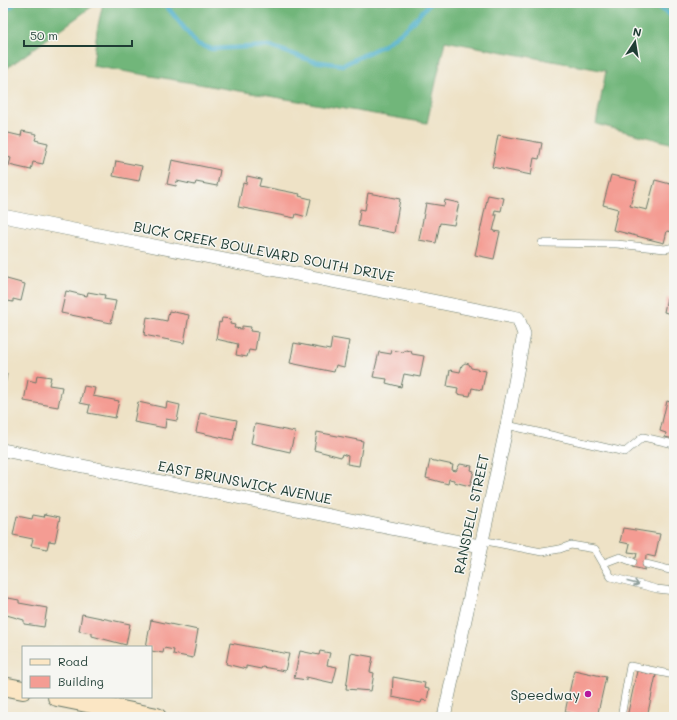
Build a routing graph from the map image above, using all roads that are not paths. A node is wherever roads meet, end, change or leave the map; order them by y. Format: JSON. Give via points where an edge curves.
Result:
{"nodes":[{"id":1,"x":3,"y":216,"type":"edge"},
{"id":2,"x":542,"y":243,"type":"dead end"},
{"id":3,"x":674,"y":247,"type":"edge"},
{"id":4,"x":518,"y":318,"type":"joint"},
{"id":5,"x":507,"y":425,"type":"junction"},
{"id":6,"x":674,"y":444,"type":"edge"},
{"id":7,"x":3,"y":450,"type":"edge"},
{"id":8,"x":481,"y":543,"type":"junction"},
{"id":9,"x":633,"y":562,"type":"dead end"},
{"id":10,"x":604,"y":563,"type":"junction"},
{"id":11,"x":646,"y":564,"type":"dead end"},
{"id":12,"x":674,"y":571,"type":"edge"},
{"id":13,"x":674,"y":591,"type":"edge"},
{"id":14,"x":674,"y":674,"type":"edge"},
{"id":15,"x":3,"y":686,"type":"edge"},
{"id":16,"x":22,"y":690,"type":"edge"},
{"id":17,"x":62,"y":698,"type":"edge"},
{"id":18,"x":157,"y":717,"type":"edge"},
{"id":19,"x":444,"y":717,"type":"edge"},
{"id":20,"x":621,"y":717,"type":"edge"}],
"edges":[{"from":1,"to":4,"type":"street","name":"BUCK CREEK BOULEVARD SOUTH DRIVE"},
{"from":2,"to":3,"type":"lane","via":[[617,244],[665,249]]},
{"from":4,"to":5,"type":"street","name":"RANSDELL STREET","via":[[524,334]]},
{"from":5,"to":6,"type":"lane","via":[[626,452],[643,437]]},
{"from":5,"to":8,"type":"street","name":"RANSDELL STREET"},
{"from":7,"to":8,"type":"street","name":"EAST BRUNSWICK AVENUE"},
{"from":8,"to":10,"type":"lane","via":[[542,552],[570,545],[595,549]]},
{"from":8,"to":19,"type":"street","name":"RANSDELL STREET"},
{"from":9,"to":10,"type":"lane","via":[[620,557]]},
{"from":10,"to":13,"type":"lane","one_way":true,"via":[[611,577]]},
{"from":11,"to":12,"type":"lane"},
{"from":14,"to":20,"type":"lane","via":[[630,666]]},
{"from":15,"to":16,"type":"main road"},
{"from":17,"to":18,"type":"main road"}]}
